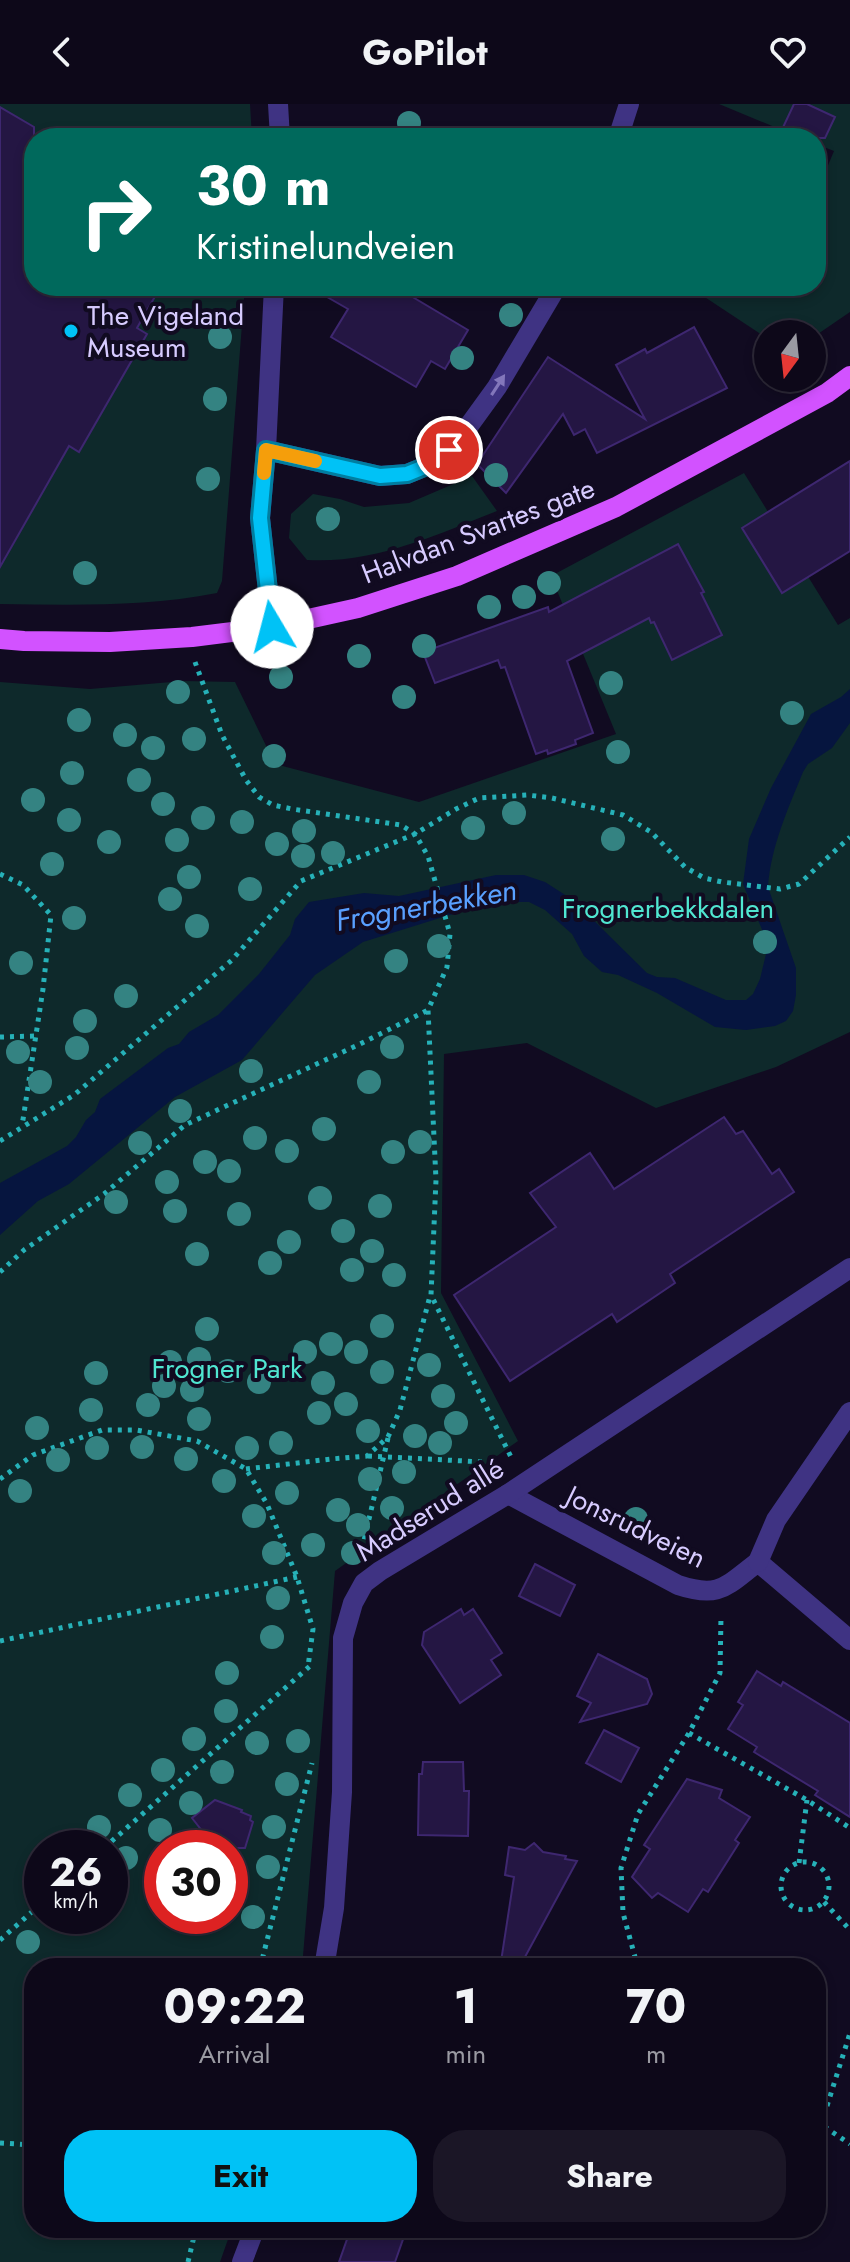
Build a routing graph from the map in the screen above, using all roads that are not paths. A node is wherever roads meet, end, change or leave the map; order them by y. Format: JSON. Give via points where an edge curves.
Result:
{"nodes":[{"id":1,"x":278,"y":104,"type":"edge"},
{"id":2,"x":629,"y":104,"type":"edge"},
{"id":3,"x":279,"y":128,"type":"edge"},
{"id":4,"x":621,"y":128,"type":"edge"},
{"id":5,"x":274,"y":296,"type":"edge"},
{"id":6,"x":551,"y":296,"type":"edge"},
{"id":7,"x":850,"y":376,"type":"edge"},
{"id":8,"x":266,"y":450,"type":"junction"},
{"id":9,"x":272,"y":627,"type":"junction"},
{"id":10,"x":0,"y":639,"type":"edge"},
{"id":11,"x":850,"y":1268,"type":"edge"},
{"id":12,"x":850,"y":1412,"type":"edge"},
{"id":13,"x":508,"y":1494,"type":"junction"},
{"id":14,"x":758,"y":1562,"type":"junction"},
{"id":15,"x":850,"y":1640,"type":"edge"},
{"id":16,"x":326,"y":1958,"type":"edge"},
{"id":17,"x":251,"y":2238,"type":"edge"},
{"id":18,"x":242,"y":2262,"type":"edge"}],
"edges":[{"from":1,"to":3,"type":"street"},
{"from":2,"to":4,"type":"street"},
{"from":5,"to":8,"type":"street"},
{"from":8,"to":6,"type":"street","one_way":true,"via":[[380,476],[429,465],[449,450],[497,387]]},
{"from":7,"to":9,"type":"main road","name":"Halvdan Svartes gate","via":[[616,507],[457,576],[358,608]]},
{"from":8,"to":9,"type":"street","via":[[260,518]]},
{"from":9,"to":10,"type":"main road","name":"Halvdan Svartes gate","via":[[110,642]]},
{"from":11,"to":13,"type":"street","name":"Madserud allé"},
{"from":12,"to":14,"type":"street","via":[[776,1520]]},
{"from":13,"to":14,"type":"street","name":"Jonsrudveien","via":[[699,1592],[721,1589]]},
{"from":13,"to":16,"type":"street","name":"Madserud allé","via":[[380,1571],[364,1583],[353,1603],[343,1638],[342,1792]]},
{"from":14,"to":15,"type":"street"},
{"from":17,"to":18,"type":"street"}]}
